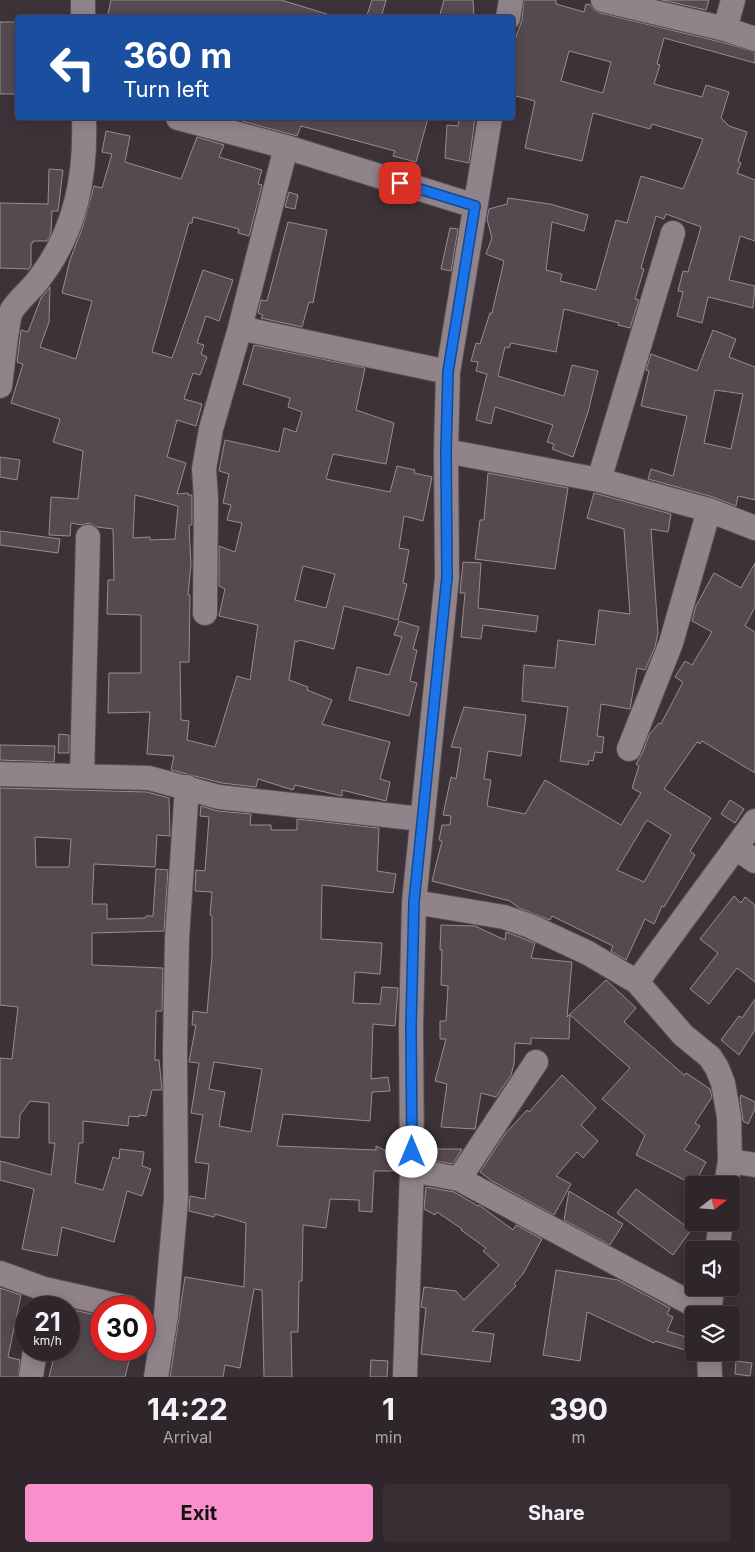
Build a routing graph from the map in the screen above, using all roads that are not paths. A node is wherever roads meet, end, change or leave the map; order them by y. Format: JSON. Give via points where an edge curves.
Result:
{"nodes":[{"id":1,"x":83,"y":0,"type":"edge"},
{"id":2,"x":511,"y":0,"type":"edge"},
{"id":3,"x":603,"y":0,"type":"edge"},
{"id":4,"x":733,"y":0,"type":"edge"},
{"id":5,"x":83,"y":15,"type":"edge"},
{"id":6,"x":508,"y":15,"type":"edge"},
{"id":7,"x":725,"y":29,"type":"junction"},
{"id":8,"x":755,"y":40,"type":"edge"},
{"id":9,"x":84,"y":120,"type":"edge"},
{"id":10,"x":185,"y":120,"type":"edge"},
{"id":11,"x":490,"y":120,"type":"edge"},
{"id":12,"x":286,"y":148,"type":"junction"},
{"id":13,"x":475,"y":206,"type":"junction"},
{"id":14,"x":673,"y":233,"type":"dead end"},
{"id":15,"x":5,"y":312,"type":"edge"},
{"id":16,"x":240,"y":328,"type":"junction"},
{"id":17,"x":448,"y":372,"type":"junction"},
{"id":18,"x":0,"y":386,"type":"edge"},
{"id":19,"x":446,"y":452,"type":"junction"},
{"id":20,"x":599,"y":480,"type":"junction"},
{"id":21,"x":709,"y":510,"type":"junction"},
{"id":22,"x":755,"y":528,"type":"edge"},
{"id":23,"x":88,"y":536,"type":"dead end"},
{"id":24,"x":205,"y":613,"type":"dead end"},
{"id":25,"x":629,"y":749,"type":"dead end"},
{"id":26,"x":0,"y":774,"type":"edge"},
{"id":27,"x":82,"y":776,"type":"junction"},
{"id":28,"x":187,"y":787,"type":"junction"},
{"id":29,"x":422,"y":819,"type":"junction"},
{"id":30,"x":755,"y":821,"type":"edge"},
{"id":31,"x":746,"y":854,"type":"edge"},
{"id":32,"x":414,"y":902,"type":"junction"},
{"id":33,"x":637,"y":982,"type":"junction"},
{"id":34,"x":536,"y":1062,"type":"dead end"},
{"id":35,"x":730,"y":1161,"type":"junction"},
{"id":36,"x":755,"y":1165,"type":"edge"},
{"id":37,"x":412,"y":1170,"type":"junction"},
{"id":38,"x":728,"y":1176,"type":"edge"},
{"id":39,"x":459,"y":1179,"type":"junction"},
{"id":40,"x":0,"y":1273,"type":"edge"},
{"id":41,"x":40,"y":1296,"type":"edge"},
{"id":42,"x":694,"y":1306,"type":"edge"},
{"id":43,"x":155,"y":1313,"type":"edge"},
{"id":44,"x":33,"y":1361,"type":"edge"},
{"id":45,"x":709,"y":1361,"type":"edge"},
{"id":46,"x":31,"y":1377,"type":"edge"},
{"id":47,"x":156,"y":1377,"type":"edge"},
{"id":48,"x":405,"y":1377,"type":"edge"},
{"id":49,"x":710,"y":1377,"type":"edge"}],
"edges":[{"from":1,"to":5,"type":"street"},
{"from":2,"to":6,"type":"street"},
{"from":3,"to":7,"type":"street"},
{"from":4,"to":7,"type":"street"},
{"from":7,"to":8,"type":"street"},
{"from":9,"to":15,"type":"street","via":[[85,147],[76,208],[59,250],[39,279]]},
{"from":10,"to":12,"type":"street"},
{"from":11,"to":13,"type":"street"},
{"from":12,"to":13,"type":"street"},
{"from":12,"to":16,"type":"street"},
{"from":13,"to":17,"type":"street"},
{"from":14,"to":20,"type":"street"},
{"from":15,"to":18,"type":"street"},
{"from":16,"to":17,"type":"street"},
{"from":16,"to":24,"type":"street","via":[[211,430],[204,470]]},
{"from":17,"to":19,"type":"street"},
{"from":19,"to":20,"type":"street"},
{"from":19,"to":29,"type":"street","via":[[447,577]]},
{"from":20,"to":21,"type":"street"},
{"from":21,"to":22,"type":"street"},
{"from":21,"to":25,"type":"street","via":[[670,643]]},
{"from":23,"to":27,"type":"street"},
{"from":26,"to":27,"type":"street"},
{"from":27,"to":28,"type":"street","via":[[150,778]]},
{"from":28,"to":29,"type":"street","via":[[219,796]]},
{"from":28,"to":43,"type":"street","via":[[177,939],[176,1200]]},
{"from":29,"to":32,"type":"street"},
{"from":30,"to":31,"type":"street"},
{"from":31,"to":33,"type":"street"},
{"from":32,"to":33,"type":"street","via":[[504,917],[530,926],[588,953]]},
{"from":32,"to":37,"type":"street"},
{"from":33,"to":35,"type":"street","via":[[683,1035],[718,1068],[729,1117]]},
{"from":34,"to":39,"type":"street"},
{"from":35,"to":36,"type":"street"},
{"from":35,"to":38,"type":"street"},
{"from":37,"to":39,"type":"street"},
{"from":37,"to":48,"type":"street"},
{"from":39,"to":42,"type":"street"},
{"from":40,"to":41,"type":"street"},
{"from":43,"to":47,"type":"street"},
{"from":44,"to":46,"type":"street"},
{"from":45,"to":49,"type":"street"}]}
